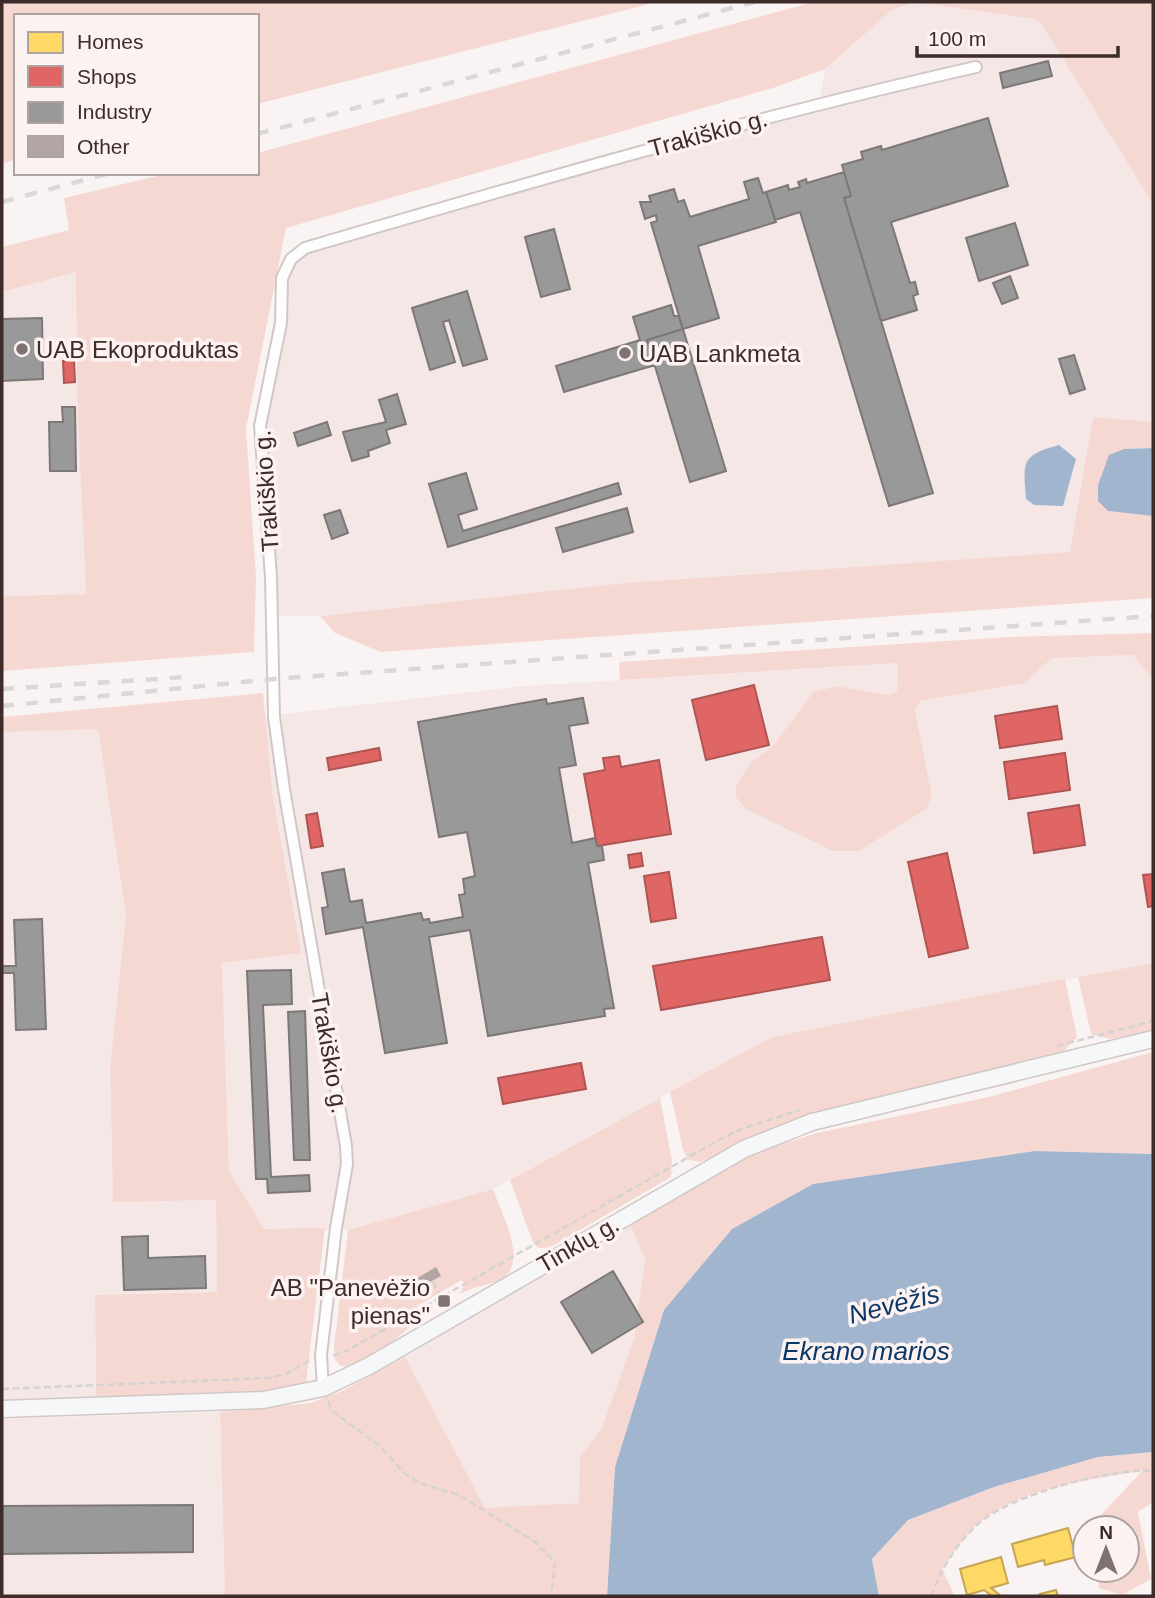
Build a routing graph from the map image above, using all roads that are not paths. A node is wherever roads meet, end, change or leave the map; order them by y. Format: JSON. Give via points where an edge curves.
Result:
{"nodes":[{"id":1,"x":976,"y":67,"type":"dead end"},
{"id":2,"x":1153,"y":1039,"type":"edge"},
{"id":3,"x":323,"y":1388,"type":"junction"},
{"id":4,"x":2,"y":1409,"type":"edge"}],
"edges":[{"from":1,"to":3,"type":"street","name":"Trakiškio g.","via":[[819,103],[513,187],[305,248],[291,259],[282,278],[281,323],[260,426],[271,577],[274,717],[347,1164],[335,1227],[321,1359]]},
{"from":2,"to":3,"type":"main road","name":"Tinklų g.","via":[[812,1122],[744,1149],[369,1366]]},
{"from":3,"to":4,"type":"main road","name":"Tinklų g.","via":[[263,1400]]}]}
